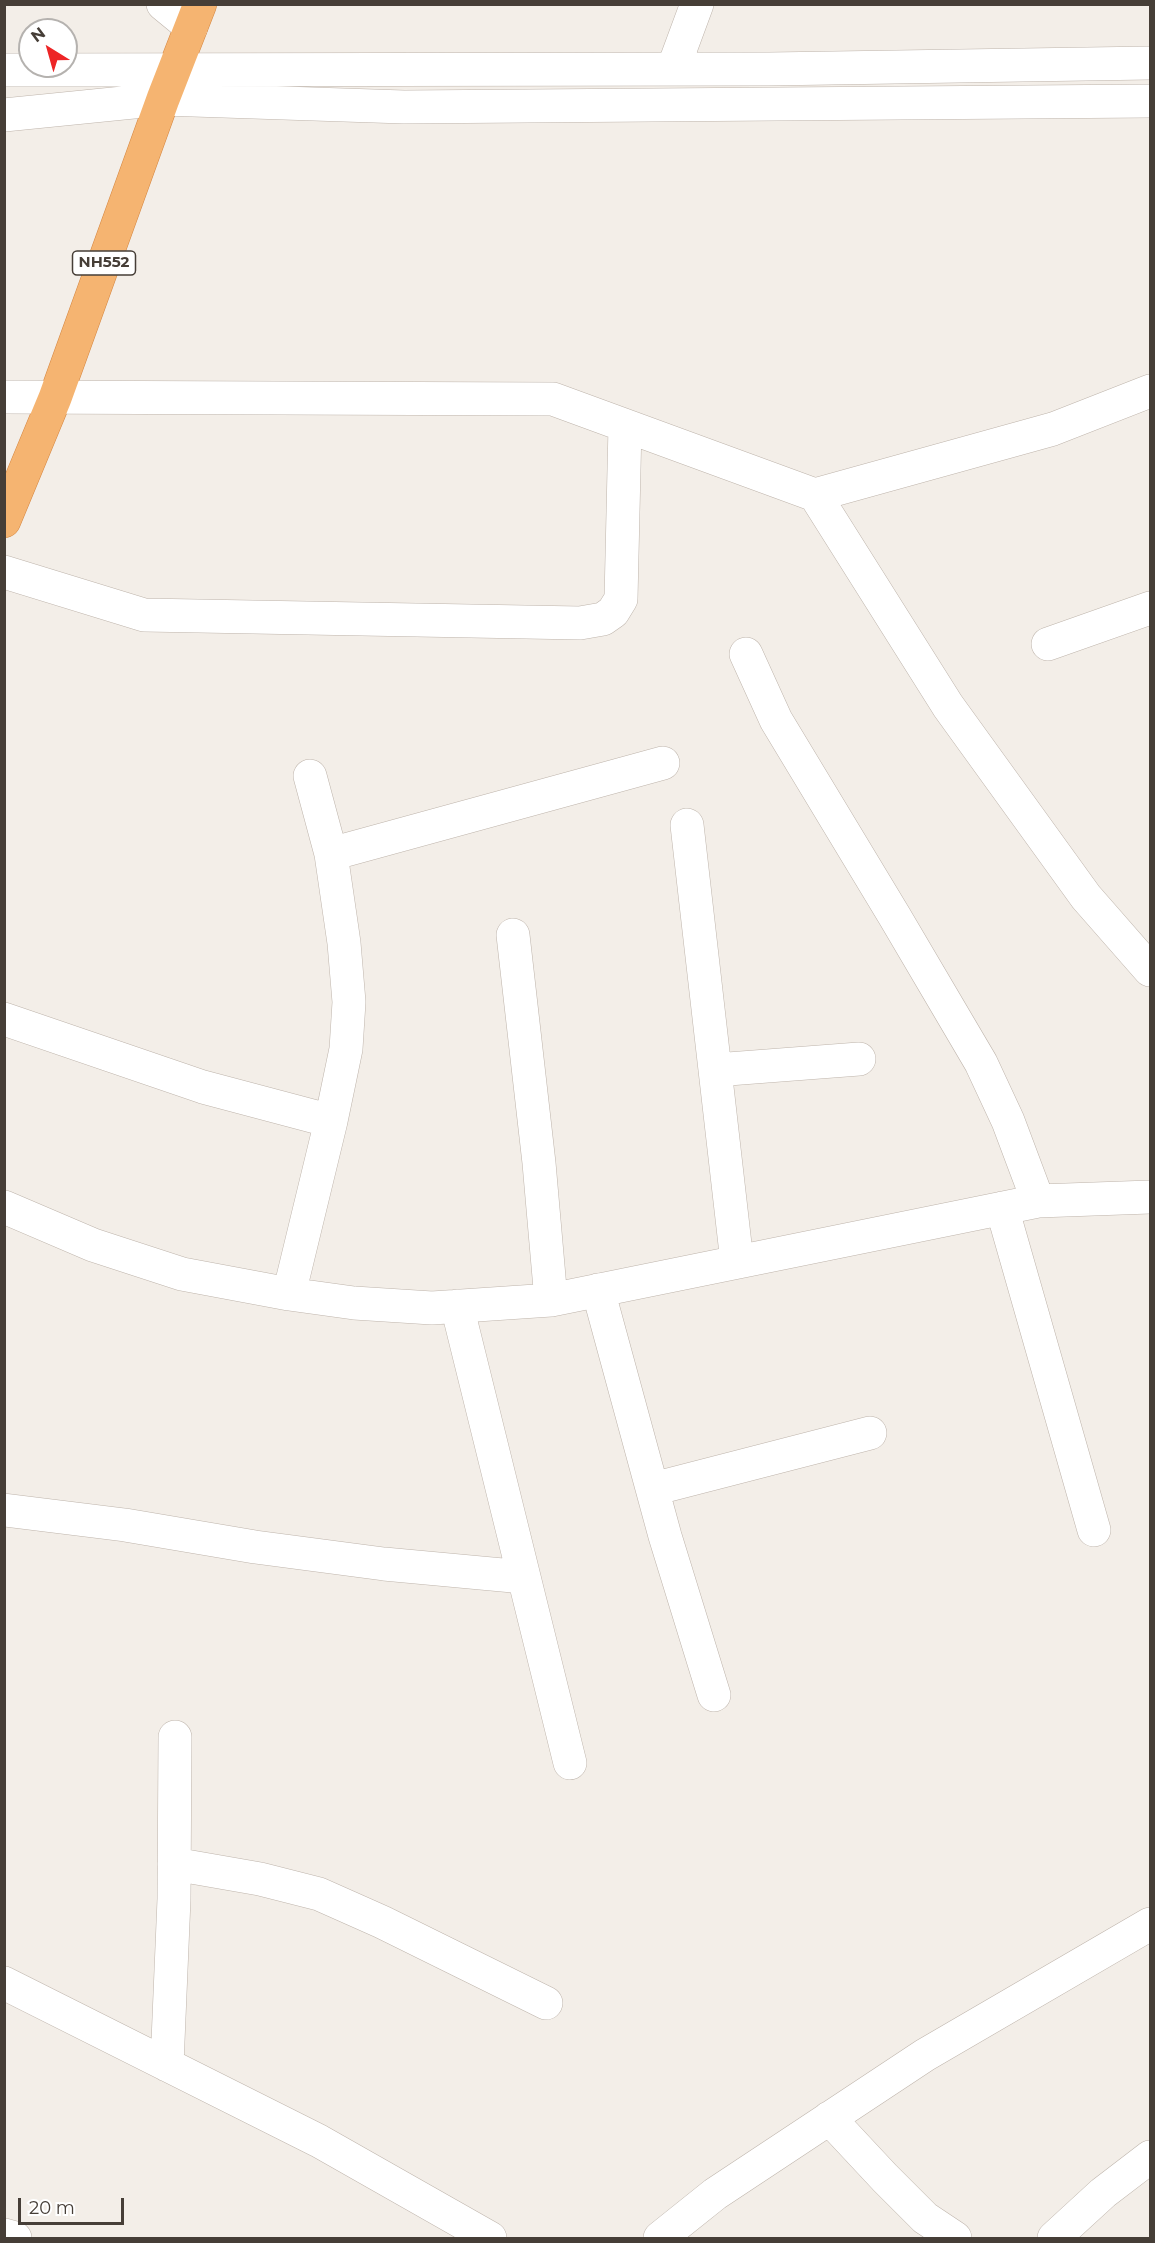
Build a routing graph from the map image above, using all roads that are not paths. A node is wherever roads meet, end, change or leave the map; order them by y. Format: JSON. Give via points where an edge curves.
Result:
{"nodes":[{"id":1,"x":163,"y":4,"type":"edge"},
{"id":2,"x":697,"y":4,"type":"edge"},
{"id":3,"x":196,"y":16,"type":"edge"},
{"id":4,"x":1150,"y":63,"type":"edge"},
{"id":5,"x":673,"y":69,"type":"junction"},
{"id":6,"x":4,"y":70,"type":"edge"},
{"id":7,"x":169,"y":84,"type":"junction"},
{"id":8,"x":1150,"y":101,"type":"edge"},
{"id":9,"x":4,"y":115,"type":"edge"},
{"id":10,"x":1150,"y":392,"type":"edge"},
{"id":11,"x":4,"y":397,"type":"edge"},
{"id":12,"x":55,"y":398,"type":"junction"},
{"id":13,"x":625,"y":426,"type":"junction"},
{"id":14,"x":815,"y":495,"type":"junction"},
{"id":15,"x":4,"y":521,"type":"edge"},
{"id":16,"x":4,"y":572,"type":"edge"},
{"id":17,"x":1150,"y":608,"type":"edge"},
{"id":18,"x":1048,"y":644,"type":"dead end"},
{"id":19,"x":746,"y":654,"type":"dead end"},
{"id":20,"x":663,"y":763,"type":"dead end"},
{"id":21,"x":310,"y":776,"type":"dead end"},
{"id":22,"x":687,"y":825,"type":"dead end"},
{"id":23,"x":331,"y":854,"type":"junction"},
{"id":24,"x":513,"y":935,"type":"dead end"},
{"id":25,"x":1150,"y":970,"type":"edge"},
{"id":26,"x":4,"y":1019,"type":"edge"},
{"id":27,"x":859,"y":1059,"type":"dead end"},
{"id":28,"x":715,"y":1070,"type":"junction"},
{"id":29,"x":332,"y":1121,"type":"junction"},
{"id":30,"x":1150,"y":1197,"type":"edge"},
{"id":31,"x":1038,"y":1201,"type":"junction"},
{"id":32,"x":4,"y":1207,"type":"edge"},
{"id":33,"x":1002,"y":1208,"type":"junction"},
{"id":34,"x":737,"y":1262,"type":"junction"},
{"id":35,"x":598,"y":1290,"type":"junction"},
{"id":36,"x":289,"y":1294,"type":"junction"},
{"id":37,"x":551,"y":1300,"type":"junction"},
{"id":38,"x":457,"y":1306,"type":"junction"},
{"id":39,"x":870,"y":1433,"type":"dead end"},
{"id":40,"x":653,"y":1490,"type":"junction"},
{"id":41,"x":4,"y":1509,"type":"edge"},
{"id":42,"x":1094,"y":1530,"type":"dead end"},
{"id":43,"x":524,"y":1577,"type":"junction"},
{"id":44,"x":714,"y":1695,"type":"dead end"},
{"id":45,"x":175,"y":1737,"type":"dead end"},
{"id":46,"x":570,"y":1763,"type":"dead end"},
{"id":47,"x":174,"y":1864,"type":"junction"},
{"id":48,"x":1150,"y":1924,"type":"edge"},
{"id":49,"x":4,"y":1983,"type":"edge"},
{"id":50,"x":546,"y":2003,"type":"dead end"},
{"id":51,"x":166,"y":2065,"type":"junction"},
{"id":52,"x":829,"y":2118,"type":"junction"},
{"id":53,"x":1150,"y":2157,"type":"edge"},
{"id":54,"x":4,"y":2235,"type":"edge"},
{"id":55,"x":15,"y":2238,"type":"edge"},
{"id":56,"x":490,"y":2238,"type":"edge"},
{"id":57,"x":660,"y":2238,"type":"edge"},
{"id":58,"x":955,"y":2238,"type":"edge"},
{"id":59,"x":1054,"y":2238,"type":"edge"}],
"edges":[{"from":1,"to":3,"type":"street"},
{"from":2,"to":5,"type":"street"},
{"from":3,"to":7,"type":"highway","number":"NH552"},
{"from":4,"to":5,"type":"street"},
{"from":5,"to":7,"type":"street"},
{"from":6,"to":7,"type":"street"},
{"from":7,"to":8,"type":"street","via":[[404,107]]},
{"from":7,"to":9,"type":"street"},
{"from":7,"to":12,"type":"highway","number":"NH552"},
{"from":10,"to":14,"type":"street","via":[[1053,429]]},
{"from":11,"to":12,"type":"street"},
{"from":12,"to":13,"type":"street","via":[[553,399]]},
{"from":12,"to":15,"type":"highway","number":"NH552"},
{"from":13,"to":14,"type":"street"},
{"from":13,"to":16,"type":"street","via":[[621,599],[603,619],[580,623],[144,615]]},
{"from":14,"to":25,"type":"street","via":[[948,706],[1086,897]]},
{"from":17,"to":18,"type":"street"},
{"from":19,"to":31,"type":"street","via":[[776,720],[981,1063]]},
{"from":20,"to":23,"type":"street"},
{"from":21,"to":23,"type":"street"},
{"from":22,"to":28,"type":"street"},
{"from":23,"to":29,"type":"street","via":[[349,1002],[346,1049]]},
{"from":24,"to":37,"type":"street"},
{"from":26,"to":29,"type":"street","via":[[203,1087]]},
{"from":27,"to":28,"type":"street"},
{"from":28,"to":34,"type":"street"},
{"from":29,"to":36,"type":"street"},
{"from":30,"to":31,"type":"street"},
{"from":31,"to":33,"type":"street"},
{"from":32,"to":36,"type":"street","via":[[93,1245],[182,1274]]},
{"from":33,"to":34,"type":"street"},
{"from":33,"to":42,"type":"street"},
{"from":34,"to":35,"type":"street"},
{"from":35,"to":37,"type":"street"},
{"from":35,"to":40,"type":"street"},
{"from":36,"to":38,"type":"street","via":[[354,1303]]},
{"from":37,"to":38,"type":"street"},
{"from":38,"to":43,"type":"street"},
{"from":39,"to":40,"type":"street"},
{"from":40,"to":44,"type":"street"},
{"from":41,"to":43,"type":"street","via":[[372,1563]]},
{"from":43,"to":46,"type":"street"},
{"from":45,"to":47,"type":"street"},
{"from":47,"to":50,"type":"street","via":[[319,1894]]},
{"from":47,"to":51,"type":"street"},
{"from":48,"to":52,"type":"street","via":[[925,2055]]},
{"from":49,"to":51,"type":"street"},
{"from":51,"to":56,"type":"street","via":[[319,2141]]},
{"from":52,"to":57,"type":"street","via":[[715,2194]]},
{"from":52,"to":58,"type":"street","via":[[925,2218]]},
{"from":53,"to":59,"type":"street"},
{"from":54,"to":55,"type":"street"}]}
